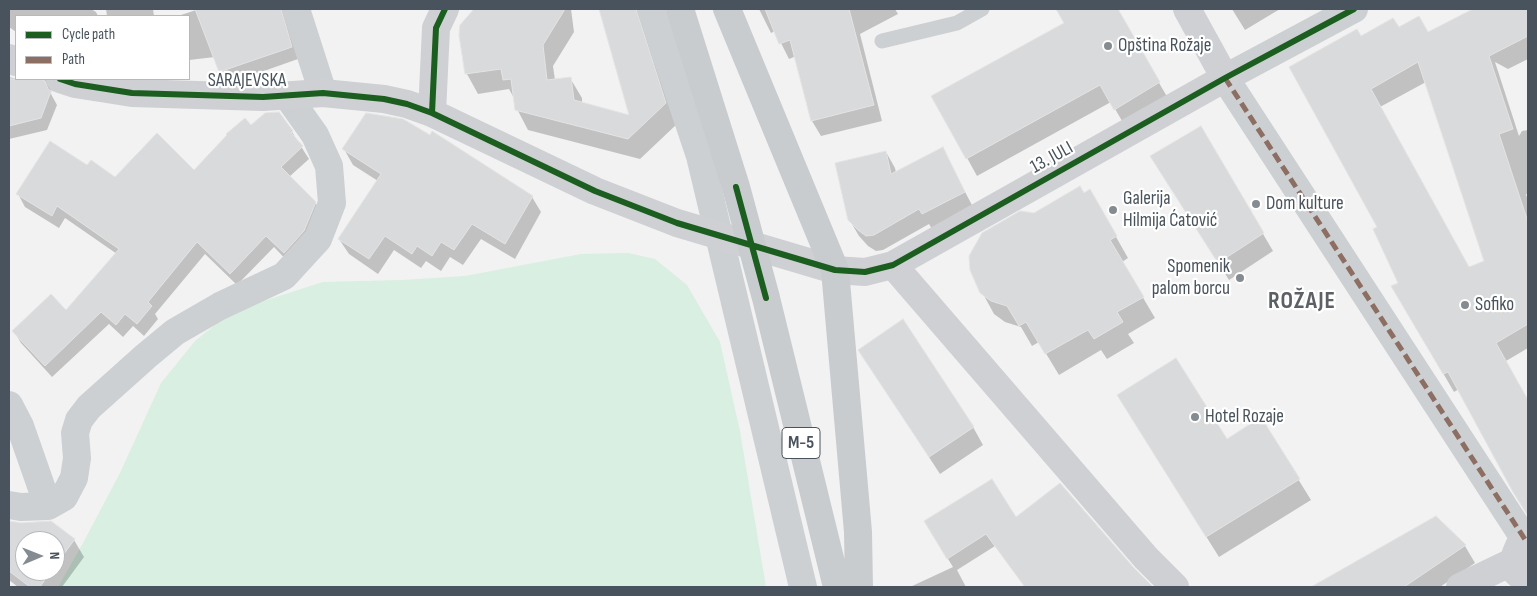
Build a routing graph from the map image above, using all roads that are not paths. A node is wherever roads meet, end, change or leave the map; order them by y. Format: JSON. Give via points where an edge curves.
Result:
{"nodes":[{"id":1,"x":296,"y":9,"type":"edge"},
{"id":2,"x":445,"y":9,"type":"edge"},
{"id":3,"x":651,"y":9,"type":"edge"},
{"id":4,"x":680,"y":9,"type":"edge"},
{"id":5,"x":727,"y":9,"type":"edge"},
{"id":6,"x":982,"y":9,"type":"edge"},
{"id":7,"x":1187,"y":9,"type":"edge"},
{"id":8,"x":1354,"y":9,"type":"edge"},
{"id":9,"x":882,"y":41,"type":"dead end"},
{"id":10,"x":1225,"y":78,"type":"junction"},
{"id":11,"x":63,"y":80,"type":"edge"},
{"id":12,"x":323,"y":94,"type":"junction"},
{"id":13,"x":288,"y":97,"type":"junction"},
{"id":14,"x":432,"y":113,"type":"junction"},
{"id":15,"x":893,"y":264,"type":"junction"},
{"id":16,"x":835,"y":270,"type":"junction"},
{"id":17,"x":9,"y":405,"type":"edge"},
{"id":18,"x":9,"y":505,"type":"edge"},
{"id":19,"x":48,"y":506,"type":"junction"},
{"id":20,"x":1524,"y":556,"type":"edge"},
{"id":21,"x":804,"y":587,"type":"edge"},
{"id":22,"x":837,"y":587,"type":"edge"},
{"id":23,"x":859,"y":587,"type":"edge"},
{"id":24,"x":1175,"y":587,"type":"edge"},
{"id":25,"x":1460,"y":587,"type":"edge"}],
"edges":[{"from":1,"to":12,"type":"street"},
{"from":2,"to":14,"type":"street","via":[[436,28]]},
{"from":3,"to":21,"type":"street","via":[[700,156]]},
{"from":4,"to":22,"type":"main road","number":"M-5","via":[[736,188],[766,298]]},
{"from":5,"to":16,"type":"main road"},
{"from":6,"to":9,"type":"lane","via":[[957,23]]},
{"from":7,"to":10,"type":"street"},
{"from":8,"to":10,"type":"street"},
{"from":10,"to":15,"type":"street","name":"13. JULI"},
{"from":10,"to":20,"type":"street"},
{"from":11,"to":13,"type":"street","name":"SARAJEVSKA","via":[[132,93]]},
{"from":12,"to":13,"type":"street","name":"SARAJEVSKA"},
{"from":12,"to":14,"type":"street","name":"SARAJEVSKA","via":[[384,99]]},
{"from":13,"to":19,"type":"street","via":[[315,136],[329,166],[332,202],[318,238],[284,276],[220,306],[175,332],[90,407],[79,420],[75,433],[74,478],[64,497]]},
{"from":14,"to":16,"type":"street","name":"SARAJEVSKA","via":[[604,195],[677,223]]},
{"from":15,"to":16,"type":"street","name":"13. JULI","via":[[865,272]]},
{"from":15,"to":24,"type":"street","via":[[1146,558]]},
{"from":16,"to":23,"type":"main road","via":[[858,532]]},
{"from":17,"to":19,"type":"street","via":[[20,426]]},
{"from":18,"to":19,"type":"street"},
{"from":20,"to":25,"type":"street"}]}
